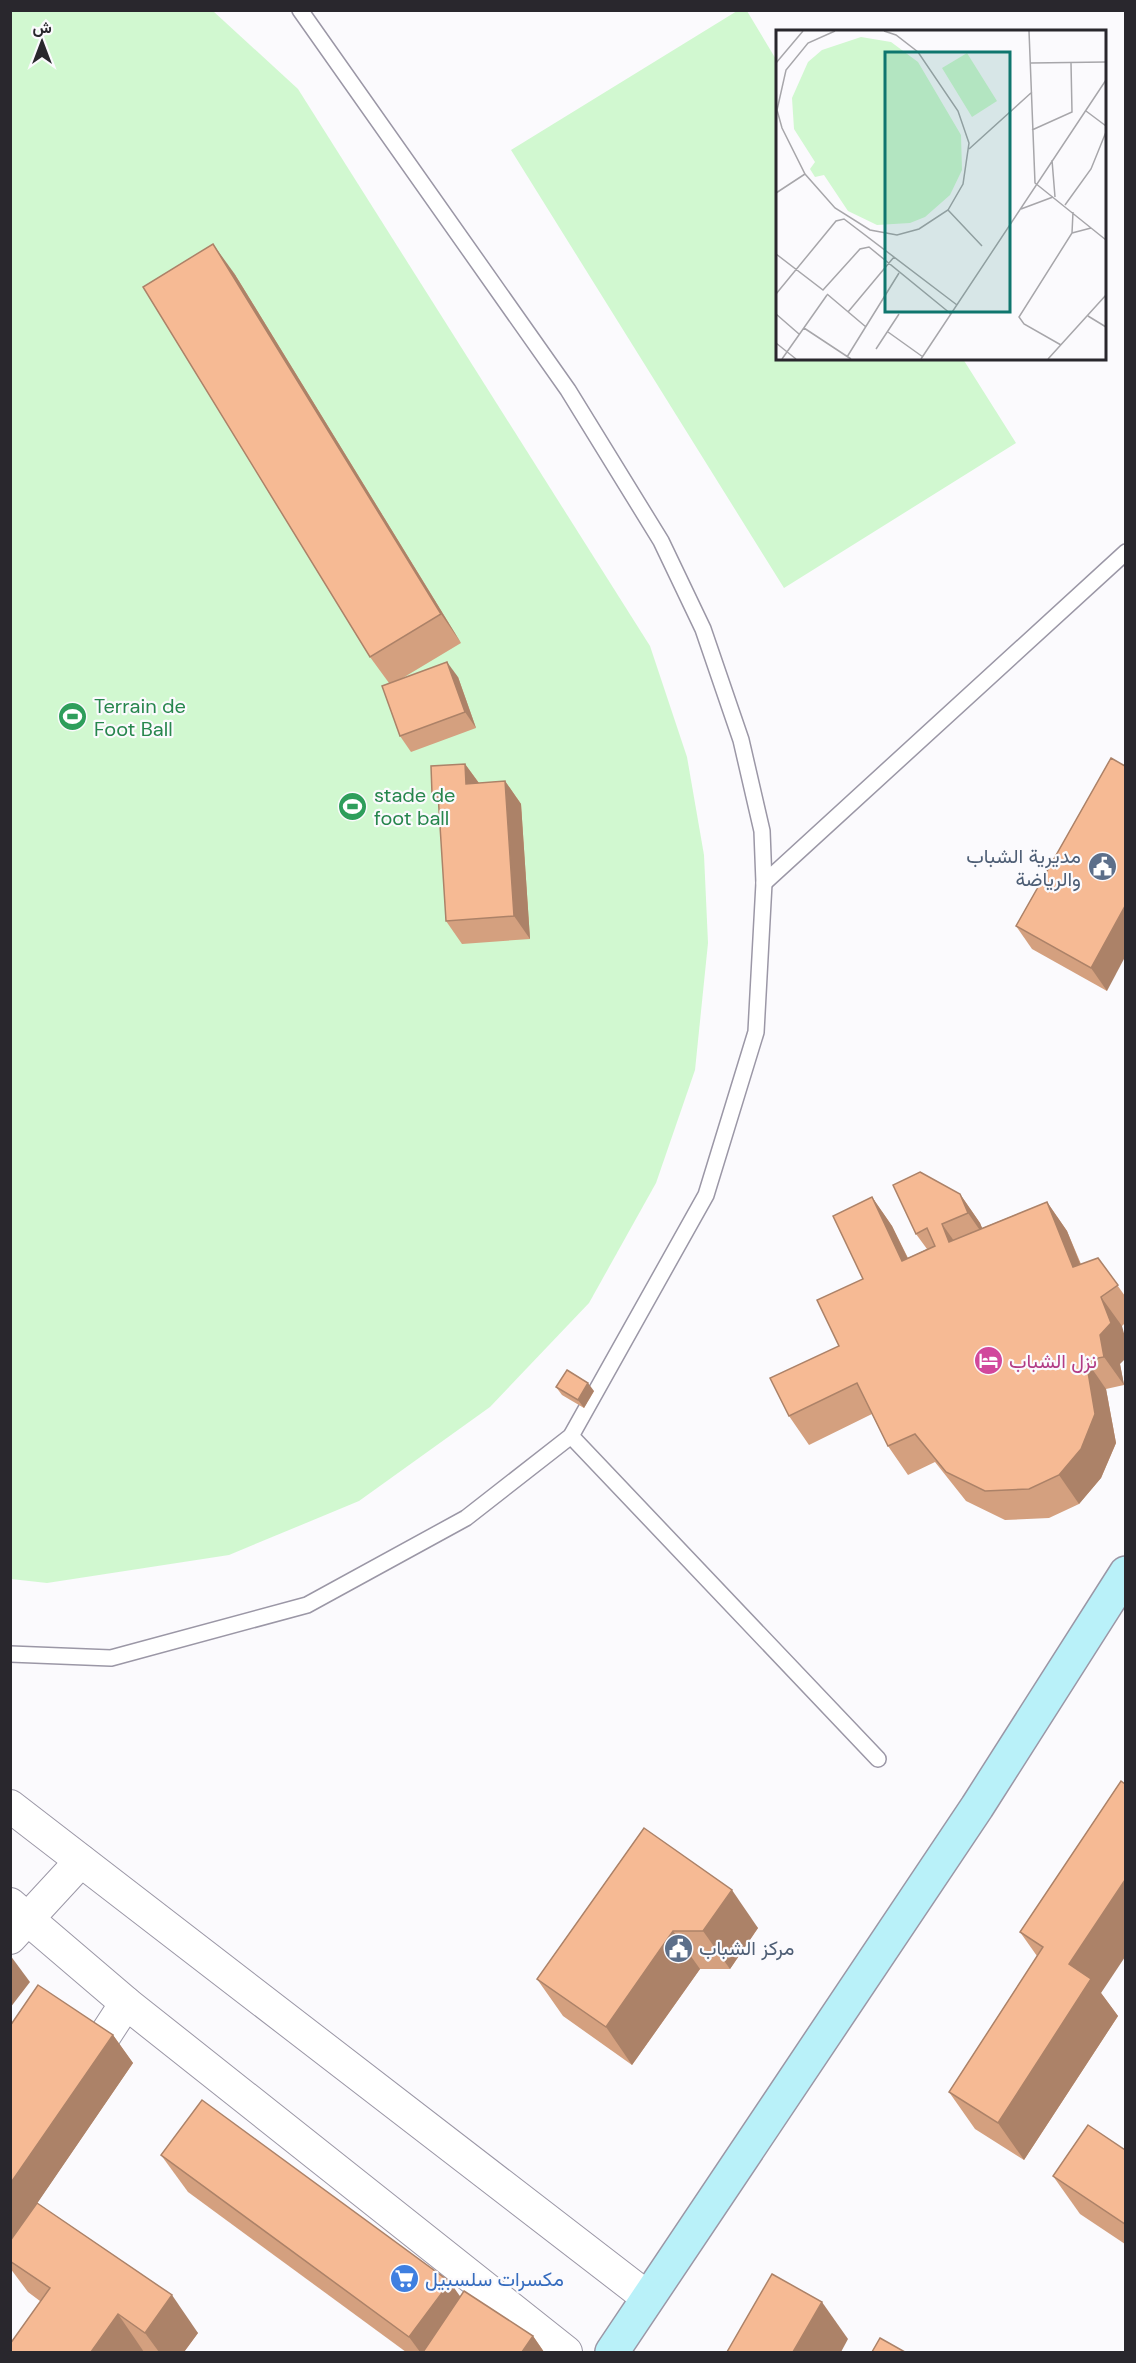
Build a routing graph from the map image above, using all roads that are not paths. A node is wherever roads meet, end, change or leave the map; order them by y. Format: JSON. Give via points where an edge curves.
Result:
{"nodes":[{"id":1,"x":300,"y":10,"type":"edge"},
{"id":2,"x":1125,"y":552,"type":"edge"},
{"id":3,"x":764,"y":883,"type":"junction"},
{"id":4,"x":571,"y":1436,"type":"junction"},
{"id":5,"x":1125,"y":1573,"type":"edge"},
{"id":6,"x":10,"y":1654,"type":"edge"},
{"id":7,"x":878,"y":1759,"type":"dead end"},
{"id":8,"x":10,"y":1806,"type":"edge"},
{"id":9,"x":81,"y":1861,"type":"junction"},
{"id":10,"x":16,"y":1920,"type":"edge"},
{"id":11,"x":126,"y":2003,"type":"junction"},
{"id":12,"x":68,"y":2093,"type":"edge"},
{"id":13,"x":648,"y":2298,"type":"junction"},
{"id":14,"x":566,"y":2352,"type":"edge"},
{"id":15,"x":612,"y":2352,"type":"edge"}],
"edges":[{"from":1,"to":3,"type":"lane","via":[[568,390],[661,540],[703,629],[741,740],[762,831]]},
{"from":2,"to":3,"type":"lane"},
{"from":3,"to":4,"type":"lane","via":[[756,1032],[706,1195]]},
{"from":4,"to":6,"type":"lane","via":[[466,1518],[307,1605],[111,1658]]},
{"from":4,"to":7,"type":"lane"},
{"from":5,"to":13,"type":"main road","via":[[977,1807]]},
{"from":8,"to":9,"type":"street"},
{"from":9,"to":10,"type":"street"},
{"from":9,"to":13,"type":"street"},
{"from":10,"to":11,"type":"street"},
{"from":11,"to":12,"type":"street"},
{"from":11,"to":14,"type":"street"},
{"from":13,"to":15,"type":"main road"}]}
